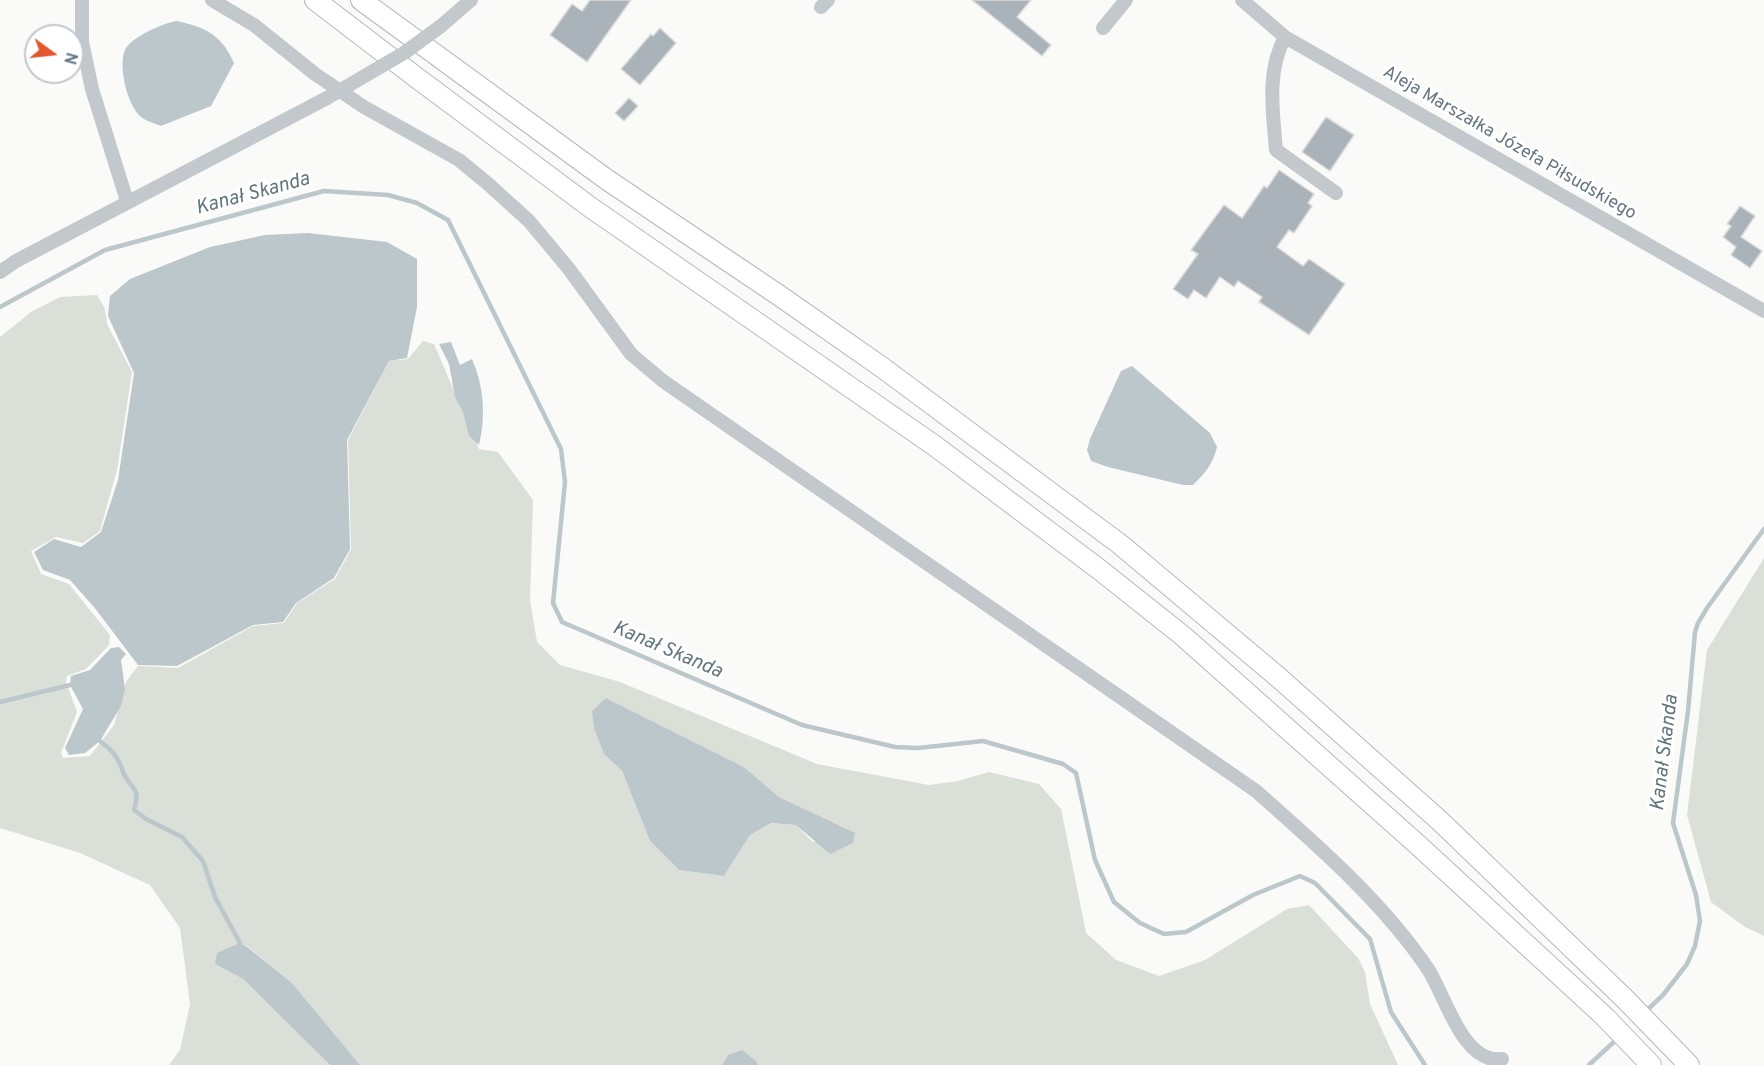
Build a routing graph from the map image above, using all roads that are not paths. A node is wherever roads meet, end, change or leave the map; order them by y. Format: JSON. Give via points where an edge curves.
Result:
{"nodes":[{"id":1,"x":82,"y":0,"type":"edge"},
{"id":2,"x":212,"y":0,"type":"edge"},
{"id":3,"x":315,"y":0,"type":"edge"},
{"id":4,"x":361,"y":0,"type":"edge"},
{"id":5,"x":471,"y":0,"type":"edge"},
{"id":6,"x":1126,"y":0,"type":"edge"},
{"id":7,"x":1242,"y":0,"type":"edge"},
{"id":8,"x":1103,"y":28,"type":"dead end"},
{"id":9,"x":1284,"y":37,"type":"junction"},
{"id":10,"x":1336,"y":193,"type":"dead end"},
{"id":11,"x":127,"y":201,"type":"junction"},
{"id":12,"x":0,"y":272,"type":"edge"},
{"id":13,"x":1764,"y":311,"type":"edge"},
{"id":14,"x":1502,"y":1059,"type":"dead end"},
{"id":15,"x":1651,"y":1065,"type":"edge"},
{"id":16,"x":1689,"y":1065,"type":"edge"}],
"edges":[{"from":1,"to":11,"type":"street","via":[[82,42]]},
{"from":2,"to":14,"type":"street","via":[[254,25],[364,107],[459,160],[487,183],[529,221],[631,354],[663,381],[1256,791],[1369,897],[1404,936],[1430,972],[1473,1049],[1484,1057]]},
{"from":3,"to":15,"type":"highway","via":[[590,207],[935,446],[1183,636],[1418,845],[1605,1017]]},
{"from":4,"to":16,"type":"highway","via":[[606,179],[883,368],[1121,545],[1278,677],[1440,822]]},
{"from":5,"to":11,"type":"street","bridge":true,"via":[[404,53],[327,98]]},
{"from":6,"to":8,"type":"street"},
{"from":7,"to":9,"type":"street","name":"Aleja Marszałka Józefa Piłsudskiego"},
{"from":9,"to":10,"type":"street","via":[[1276,53],[1272,85],[1276,150]]},
{"from":9,"to":13,"type":"street","name":"Aleja Marszałka Józefa Piłsudskiego"},
{"from":11,"to":12,"type":"street"}]}
